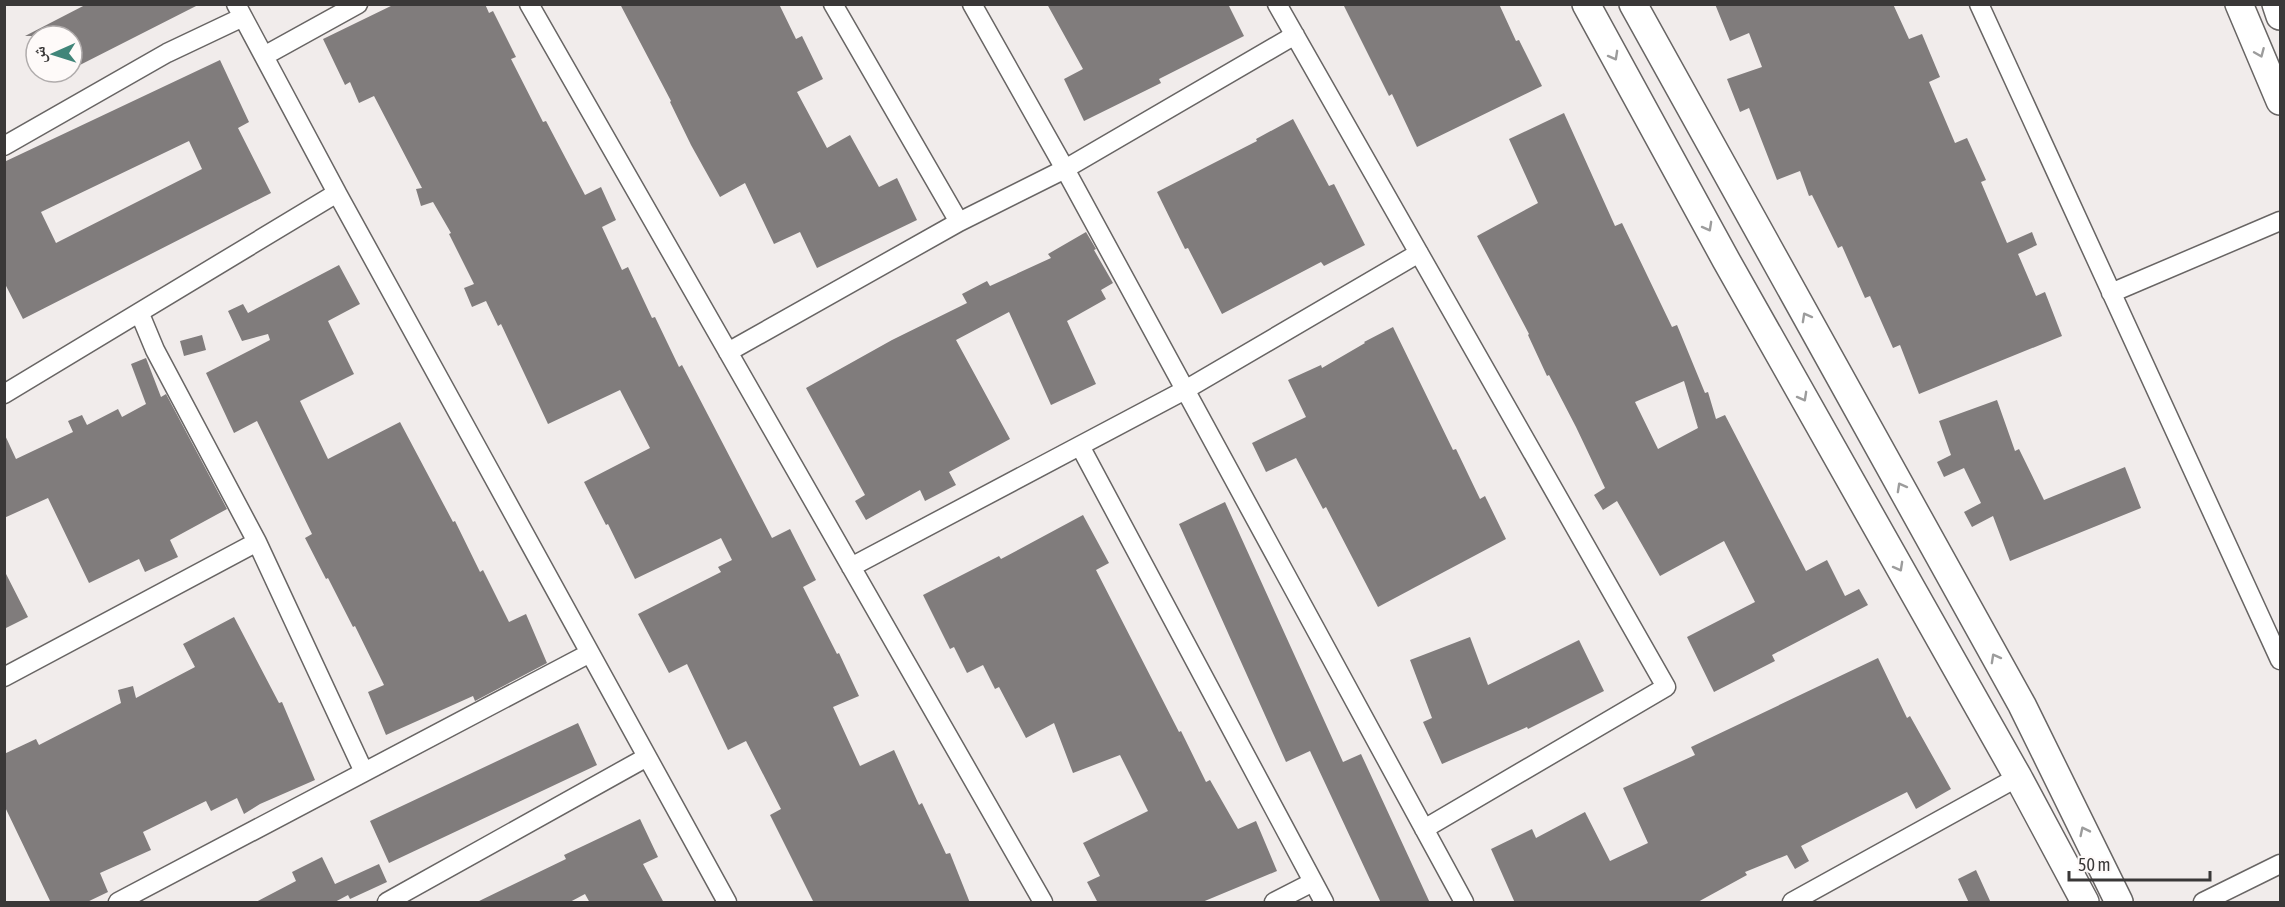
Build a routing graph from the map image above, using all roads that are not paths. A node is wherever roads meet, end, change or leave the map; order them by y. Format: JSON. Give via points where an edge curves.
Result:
{"nodes":[{"id":1,"x":358,"y":4,"type":"edge"},
{"id":2,"x":529,"y":4,"type":"edge"},
{"id":3,"x":833,"y":4,"type":"edge"},
{"id":4,"x":972,"y":4,"type":"edge"},
{"id":5,"x":1277,"y":4,"type":"edge"},
{"id":6,"x":1586,"y":4,"type":"edge"},
{"id":7,"x":1633,"y":4,"type":"edge"},
{"id":8,"x":1978,"y":4,"type":"edge"},
{"id":9,"x":2240,"y":4,"type":"edge"},
{"id":10,"x":2276,"y":4,"type":"edge"},
{"id":11,"x":239,"y":11,"type":"edge"},
{"id":12,"x":2280,"y":16,"type":"edge"},
{"id":13,"x":1295,"y":35,"type":"junction"},
{"id":14,"x":264,"y":56,"type":"junction"},
{"id":15,"x":2280,"y":101,"type":"edge"},
{"id":16,"x":4,"y":146,"type":"edge"},
{"id":17,"x":1065,"y":170,"type":"junction"},
{"id":18,"x":337,"y":193,"type":"junction"},
{"id":19,"x":2280,"y":221,"type":"edge"},
{"id":20,"x":959,"y":222,"type":"junction"},
{"id":21,"x":1419,"y":253,"type":"junction"},
{"id":22,"x":2111,"y":293,"type":"junction"},
{"id":23,"x":140,"y":314,"type":"junction"},
{"id":24,"x":728,"y":352,"type":"junction"},
{"id":25,"x":1185,"y":390,"type":"junction"},
{"id":26,"x":4,"y":394,"type":"edge"},
{"id":27,"x":1080,"y":446,"type":"junction"},
{"id":28,"x":257,"y":542,"type":"junction"},
{"id":29,"x":851,"y":567,"type":"junction"},
{"id":30,"x":590,"y":653,"type":"junction"},
{"id":31,"x":2280,"y":660,"type":"edge"},
{"id":32,"x":4,"y":677,"type":"edge"},
{"id":33,"x":647,"y":758,"type":"junction"},
{"id":34,"x":364,"y":772,"type":"junction"},
{"id":35,"x":2018,"y":777,"type":"junction"},
{"id":36,"x":1424,"y":829,"type":"junction"},
{"id":37,"x":2280,"y":864,"type":"edge"},
{"id":38,"x":1313,"y":882,"type":"junction"},
{"id":39,"x":416,"y":886,"type":"junction"},
{"id":40,"x":118,"y":903,"type":"edge"},
{"id":41,"x":387,"y":903,"type":"edge"},
{"id":42,"x":425,"y":903,"type":"edge"},
{"id":43,"x":727,"y":903,"type":"edge"},
{"id":44,"x":1043,"y":903,"type":"edge"},
{"id":45,"x":1274,"y":903,"type":"edge"},
{"id":46,"x":1324,"y":903,"type":"edge"},
{"id":47,"x":1464,"y":903,"type":"edge"},
{"id":48,"x":1792,"y":903,"type":"edge"},
{"id":49,"x":2085,"y":903,"type":"edge"},
{"id":50,"x":2119,"y":903,"type":"edge"},
{"id":51,"x":2203,"y":903,"type":"edge"}],
"edges":[{"from":1,"to":14,"type":"street"},
{"from":2,"to":24,"type":"street"},
{"from":3,"to":20,"type":"street"},
{"from":4,"to":17,"type":"street"},
{"from":5,"to":13,"type":"street"},
{"from":6,"to":35,"type":"street","one_way":true},
{"from":50,"to":7,"type":"street","one_way":true,"via":[[2022,705]]},
{"from":8,"to":22,"type":"street"},
{"from":9,"to":15,"type":"street","one_way":true},
{"from":10,"to":12,"type":"street"},
{"from":11,"to":14,"type":"street"},
{"from":11,"to":16,"type":"street"},
{"from":13,"to":17,"type":"street"},
{"from":13,"to":21,"type":"street"},
{"from":14,"to":18,"type":"street"},
{"from":17,"to":20,"type":"street"},
{"from":17,"to":25,"type":"street"},
{"from":18,"to":23,"type":"street"},
{"from":18,"to":30,"type":"street"},
{"from":19,"to":22,"type":"street"},
{"from":20,"to":24,"type":"street"},
{"from":21,"to":25,"type":"street"},
{"from":21,"to":36,"type":"street","via":[[1666,687]]},
{"from":22,"to":31,"type":"street"},
{"from":23,"to":26,"type":"street"},
{"from":23,"to":28,"type":"street","via":[[155,350]]},
{"from":24,"to":29,"type":"street"},
{"from":25,"to":27,"type":"street"},
{"from":25,"to":36,"type":"street"},
{"from":27,"to":29,"type":"street"},
{"from":27,"to":38,"type":"street"},
{"from":28,"to":32,"type":"street"},
{"from":28,"to":34,"type":"street"},
{"from":29,"to":44,"type":"street"},
{"from":30,"to":33,"type":"street"},
{"from":30,"to":34,"type":"street"},
{"from":33,"to":39,"type":"street"},
{"from":33,"to":43,"type":"street"},
{"from":34,"to":40,"type":"street"},
{"from":35,"to":48,"type":"street"},
{"from":35,"to":49,"type":"street"},
{"from":36,"to":47,"type":"street"},
{"from":37,"to":51,"type":"street"},
{"from":38,"to":45,"type":"street"},
{"from":38,"to":46,"type":"street"},
{"from":39,"to":41,"type":"street"},
{"from":39,"to":42,"type":"street"}]}
